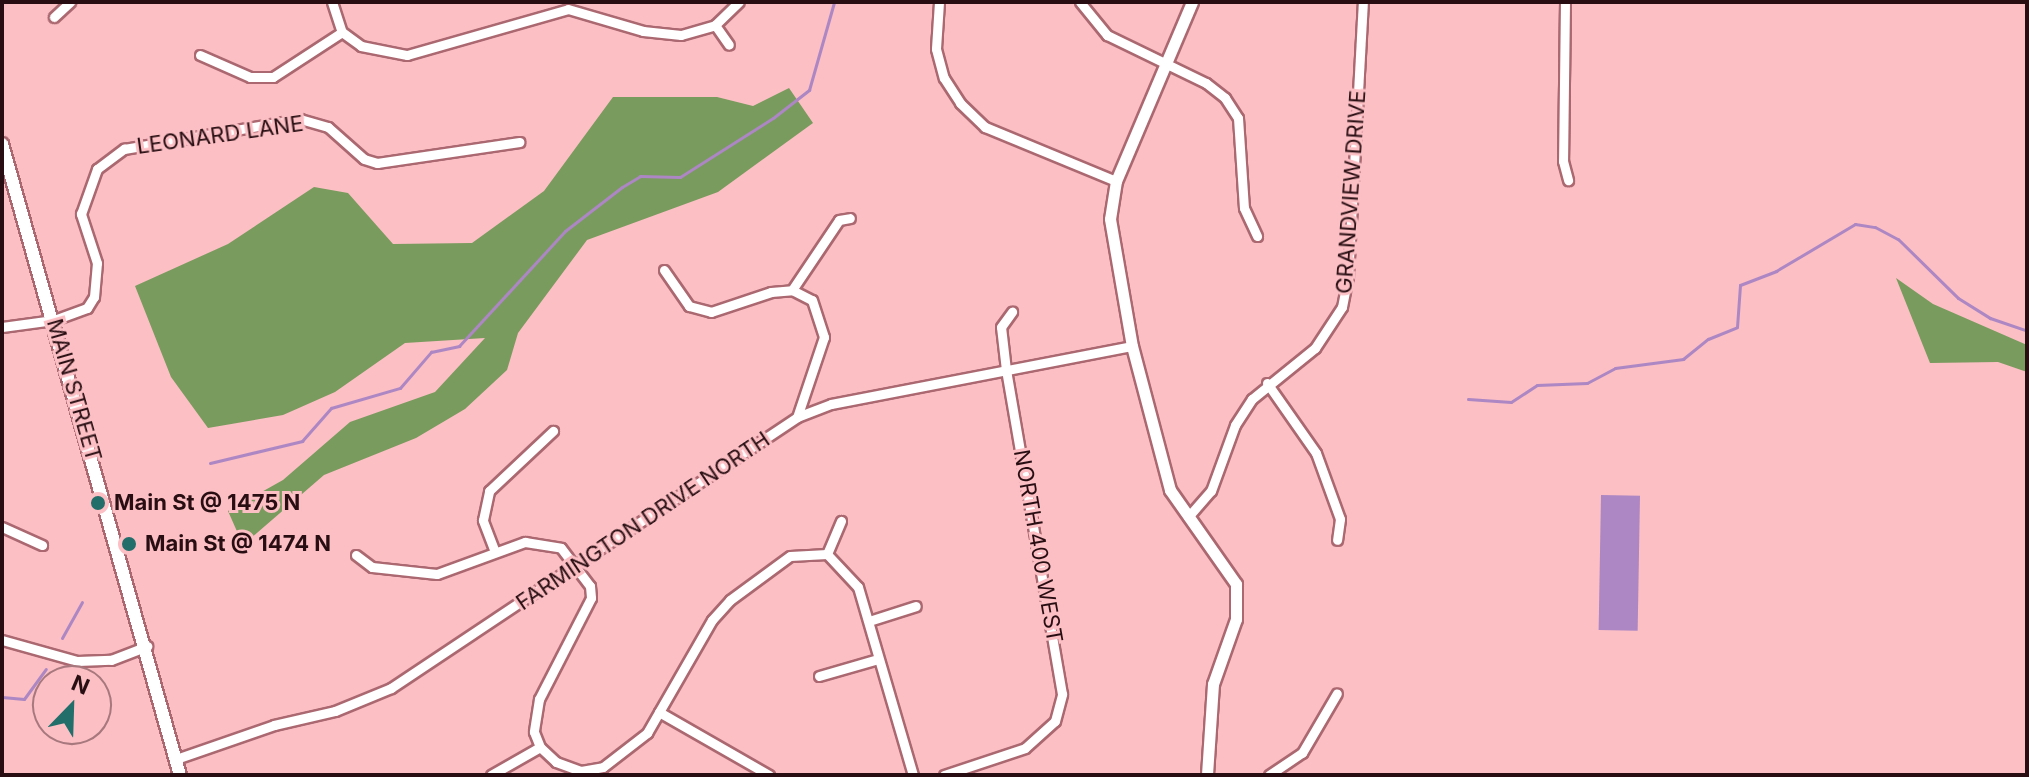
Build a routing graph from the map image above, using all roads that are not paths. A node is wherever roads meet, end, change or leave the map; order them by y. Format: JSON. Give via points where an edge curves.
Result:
{"nodes":[{"id":1,"x":70,"y":2,"type":"edge"},
{"id":2,"x":332,"y":2,"type":"edge"},
{"id":3,"x":739,"y":2,"type":"edge"},
{"id":4,"x":939,"y":2,"type":"edge"},
{"id":5,"x":1080,"y":2,"type":"edge"},
{"id":6,"x":1192,"y":2,"type":"edge"},
{"id":7,"x":1363,"y":2,"type":"edge"},
{"id":8,"x":1565,"y":2,"type":"edge"},
{"id":9,"x":540,"y":7,"type":"edge"},
{"id":10,"x":54,"y":17,"type":"dead end"},
{"id":11,"x":715,"y":25,"type":"junction"},
{"id":12,"x":342,"y":32,"type":"junction"},
{"id":13,"x":729,"y":45,"type":"dead end"},
{"id":14,"x":200,"y":55,"type":"dead end"},
{"id":15,"x":1165,"y":66,"type":"junction"},
{"id":16,"x":519,"y":142,"type":"dead end"},
{"id":17,"x":2,"y":144,"type":"edge"},
{"id":18,"x":1568,"y":180,"type":"dead end"},
{"id":19,"x":1116,"y":181,"type":"junction"},
{"id":20,"x":850,"y":218,"type":"dead end"},
{"id":21,"x":1257,"y":236,"type":"dead end"},
{"id":22,"x":664,"y":270,"type":"dead end"},
{"id":23,"x":792,"y":290,"type":"junction"},
{"id":24,"x":1012,"y":312,"type":"dead end"},
{"id":25,"x":54,"y":320,"type":"junction"},
{"id":26,"x":2,"y":327,"type":"edge"},
{"id":27,"x":1132,"y":346,"type":"junction"},
{"id":28,"x":1006,"y":370,"type":"junction"},
{"id":29,"x":1267,"y":383,"type":"junction"},
{"id":30,"x":797,"y":417,"type":"junction"},
{"id":31,"x":553,"y":431,"type":"dead end"},
{"id":32,"x":1188,"y":517,"type":"junction"},
{"id":33,"x":841,"y":521,"type":"dead end"},
{"id":34,"x":2,"y":527,"type":"edge"},
{"id":35,"x":1337,"y":540,"type":"dead end"},
{"id":36,"x":42,"y":545,"type":"dead end"},
{"id":37,"x":495,"y":552,"type":"junction"},
{"id":38,"x":827,"y":554,"type":"junction"},
{"id":39,"x":356,"y":555,"type":"dead end"},
{"id":40,"x":577,"y":566,"type":"junction"},
{"id":41,"x":916,"y":606,"type":"dead end"},
{"id":42,"x":869,"y":621,"type":"junction"},
{"id":43,"x":2,"y":640,"type":"edge"},
{"id":44,"x":147,"y":646,"type":"junction"},
{"id":45,"x":878,"y":659,"type":"junction"},
{"id":46,"x":819,"y":676,"type":"dead end"},
{"id":47,"x":1337,"y":693,"type":"dead end"},
{"id":48,"x":659,"y":712,"type":"junction"},
{"id":49,"x":540,"y":747,"type":"junction"},
{"id":50,"x":176,"y":759,"type":"junction"},
{"id":51,"x":180,"y":775,"type":"edge"},
{"id":52,"x":491,"y":775,"type":"edge"},
{"id":53,"x":769,"y":775,"type":"edge"},
{"id":54,"x":913,"y":775,"type":"edge"},
{"id":55,"x":944,"y":775,"type":"edge"},
{"id":56,"x":1207,"y":775,"type":"edge"},
{"id":57,"x":1269,"y":775,"type":"edge"}],
"edges":[{"from":1,"to":10,"type":"street"},
{"from":2,"to":12,"type":"street"},
{"from":3,"to":11,"type":"street"},
{"from":4,"to":19,"type":"street","via":[[936,49],[944,78],[960,103],[985,127]]},
{"from":5,"to":15,"type":"street","via":[[1107,35]]},
{"from":6,"to":15,"type":"street"},
{"from":7,"to":29,"type":"street","name":"GRANDVIEW DRIVE","via":[[1342,307],[1315,348]]},
{"from":8,"to":18,"type":"street","via":[[1563,161]]},
{"from":9,"to":11,"type":"street","via":[[681,35]]},
{"from":9,"to":12,"type":"street","via":[[407,55],[361,46]]},
{"from":11,"to":13,"type":"street"},
{"from":12,"to":14,"type":"street","via":[[273,77],[250,77]]},
{"from":15,"to":19,"type":"street"},
{"from":15,"to":21,"type":"street","via":[[1206,83],[1238,118],[1244,208]]},
{"from":16,"to":25,"type":"street","name":"LEONARD LANE","via":[[377,163],[364,159],[328,127],[300,119],[124,149],[97,169],[81,214],[97,263],[94,297],[87,308]]},
{"from":17,"to":25,"type":"main road","name":"MAIN STREET"},
{"from":19,"to":27,"type":"street","via":[[1111,238]]},
{"from":20,"to":23,"type":"street","via":[[839,220]]},
{"from":22,"to":23,"type":"street","via":[[689,306],[711,312]]},
{"from":23,"to":30,"type":"street","via":[[812,300],[824,337]]},
{"from":24,"to":28,"type":"street","name":"NORTH 400 WEST","via":[[1001,327]]},
{"from":25,"to":26,"type":"street","name":"LEONARD LANE"},
{"from":25,"to":44,"type":"main road","name":"MAIN STREET"},
{"from":27,"to":28,"type":"street","name":"FARMINGTON DRIVE NORTH"},
{"from":27,"to":32,"type":"street","via":[[1170,490]]},
{"from":28,"to":30,"type":"street","name":"FARMINGTON DRIVE NORTH","via":[[831,404]]},
{"from":28,"to":55,"type":"street","name":"NORTH 400 WEST","via":[[1062,694],[1055,721],[1025,748]]},
{"from":29,"to":32,"type":"street","name":"GRANDVIEW DRIVE","via":[[1235,425],[1211,491]]},
{"from":29,"to":35,"type":"street","via":[[1295,416],[1316,453],[1340,519]]},
{"from":30,"to":40,"type":"street","name":"FARMINGTON DRIVE NORTH"},
{"from":31,"to":37,"type":"street","via":[[489,491],[483,520]]},
{"from":32,"to":56,"type":"street","via":[[1228,568],[1239,602],[1213,684]]},
{"from":33,"to":38,"type":"street"},
{"from":34,"to":36,"type":"street"},
{"from":37,"to":39,"type":"street","via":[[437,574],[372,567]]},
{"from":37,"to":40,"type":"street","via":[[543,542],[561,548]]},
{"from":38,"to":42,"type":"street","via":[[853,578]]},
{"from":38,"to":48,"type":"street","via":[[790,556],[730,600],[712,620]]},
{"from":40,"to":49,"type":"street","via":[[591,598],[533,716]]},
{"from":40,"to":50,"type":"street","name":"FARMINGTON DRIVE NORTH","via":[[391,688],[335,711],[274,725]]},
{"from":41,"to":42,"type":"street"},
{"from":42,"to":45,"type":"street"},
{"from":43,"to":44,"type":"street","via":[[77,661],[111,660]]},
{"from":44,"to":50,"type":"main road","name":"MAIN STREET"},
{"from":45,"to":46,"type":"street"},
{"from":45,"to":54,"type":"street"},
{"from":47,"to":57,"type":"street","via":[[1302,753]]},
{"from":48,"to":49,"type":"street","via":[[647,733],[603,767],[581,771],[556,762]]},
{"from":48,"to":53,"type":"street"},
{"from":49,"to":52,"type":"street"},
{"from":50,"to":51,"type":"main road","name":"MAIN STREET"}]}
